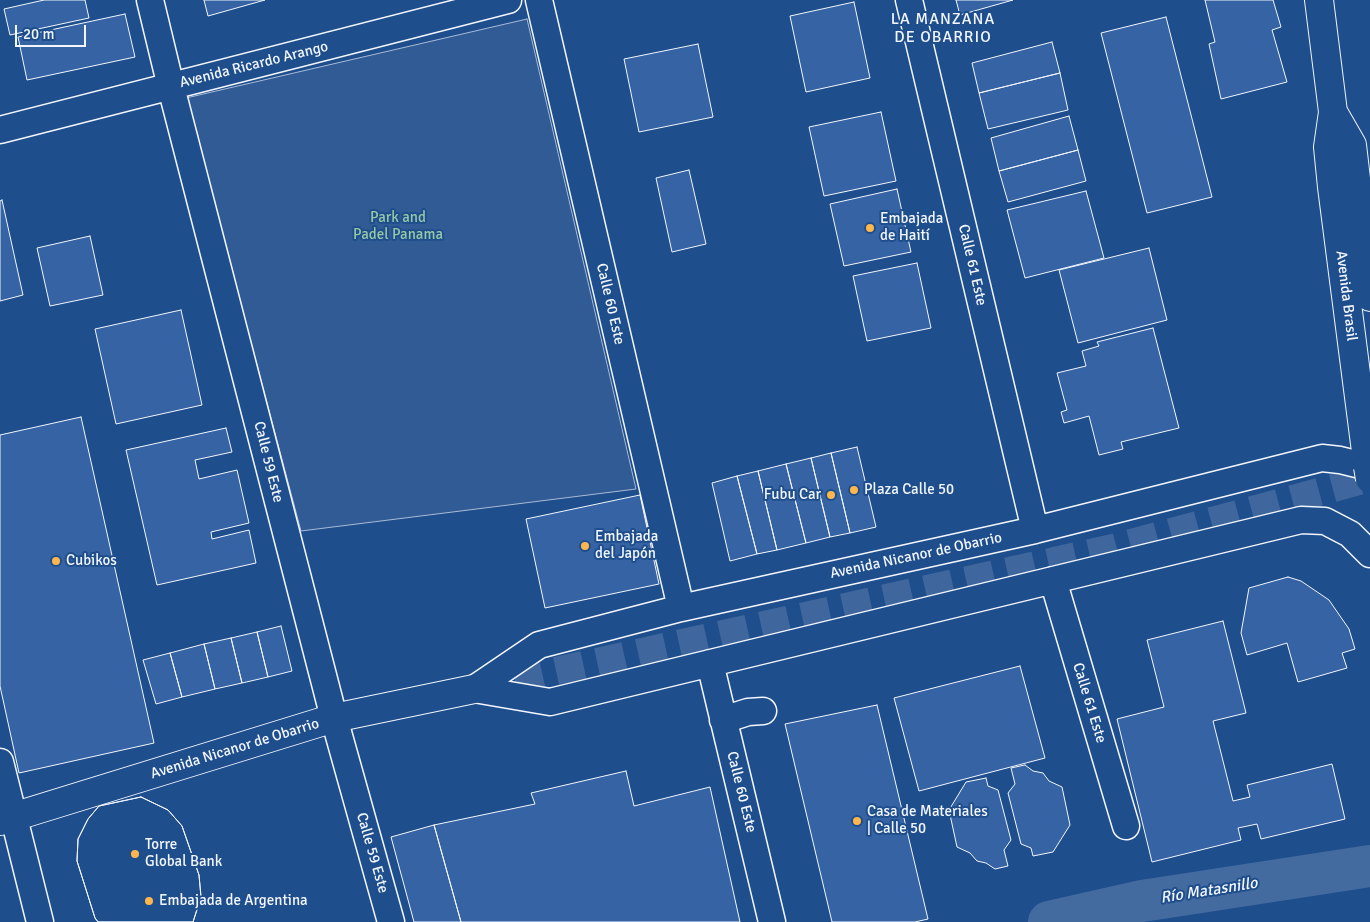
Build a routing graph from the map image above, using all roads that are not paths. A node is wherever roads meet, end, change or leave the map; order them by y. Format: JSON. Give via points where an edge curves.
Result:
{"nodes":[{"id":1,"x":150,"y":0,"type":"edge"},
{"id":2,"x":508,"y":0,"type":"edge"},
{"id":3,"x":538,"y":0,"type":"edge"},
{"id":4,"x":909,"y":0,"type":"edge"},
{"id":5,"x":1319,"y":0,"type":"edge"},
{"id":6,"x":171,"y":86,"type":"junction"},
{"id":7,"x":1334,"y":112,"type":"junction"},
{"id":8,"x":0,"y":130,"type":"edge"},
{"id":9,"x":1370,"y":297,"type":"edge"},
{"id":10,"x":1369,"y":473,"type":"edge"},
{"id":11,"x":1035,"y":530,"type":"junction"},
{"id":12,"x":1370,"y":554,"type":"edge"},
{"id":13,"x":1053,"y":580,"type":"junction"},
{"id":14,"x":681,"y":608,"type":"junction"},
{"id":15,"x":710,"y":663,"type":"junction"},
{"id":16,"x":474,"y":689,"type":"junction"},
{"id":17,"x":763,"y":711,"type":"dead end"},
{"id":18,"x":334,"y":718,"type":"junction"},
{"id":19,"x":723,"y":720,"type":"junction"},
{"id":20,"x":0,"y":762,"type":"edge"},
{"id":21,"x":7,"y":819,"type":"edge"},
{"id":22,"x":1126,"y":826,"type":"dead end"},
{"id":23,"x":40,"y":922,"type":"edge"},
{"id":24,"x":391,"y":922,"type":"edge"},
{"id":25,"x":772,"y":922,"type":"edge"}],
"edges":[{"from":1,"to":6,"type":"street","name":"Calle 59 Este"},
{"from":2,"to":6,"type":"street","name":"Avenida Ricardo Arango"},
{"from":3,"to":14,"type":"street","name":"Calle 60 Este"},
{"from":4,"to":11,"type":"street","name":"Calle 61 Este"},
{"from":5,"to":7,"type":"main road","name":"Avenida Brasil"},
{"from":6,"to":8,"type":"street","name":"Avenida Ricardo Arango"},
{"from":6,"to":18,"type":"street","name":"Calle 59 Este"},
{"from":7,"to":9,"type":"main road","name":"Avenida Brasil","via":[[1352,145]]},
{"from":7,"to":10,"type":"main road","name":"Avenida Brasil","via":[[1328,147]]},
{"from":10,"to":11,"type":"street","name":"Avenida Nicanor de Obarrio","via":[[1340,460],[1322,458]]},
{"from":11,"to":14,"type":"street","name":"Avenida Nicanor de Obarrio"},
{"from":12,"to":13,"type":"street","name":"Avenida Nicanor de Obarrio","via":[[1350,534],[1325,521],[1301,520]]},
{"from":13,"to":15,"type":"street","name":"Avenida Nicanor de Obarrio"},
{"from":13,"to":22,"type":"street","name":"Calle 61 Este"},
{"from":14,"to":16,"type":"street","name":"Avenida Nicanor de Obarrio","via":[[539,645]]},
{"from":15,"to":16,"type":"street","name":"Avenida Nicanor de Obarrio","via":[[550,702]]},
{"from":15,"to":19,"type":"street","name":"Calle 60 Este"},
{"from":16,"to":18,"type":"main road","name":"Avenida Nicanor de Obarrio"},
{"from":17,"to":19,"type":"street"},
{"from":18,"to":21,"type":"main road","name":"Avenida Nicanor de Obarrio"},
{"from":18,"to":24,"type":"street","name":"Calle 59 Este"},
{"from":19,"to":25,"type":"street","name":"Calle 60 Este"},
{"from":20,"to":21,"type":"street"},
{"from":21,"to":23,"type":"street"}]}
